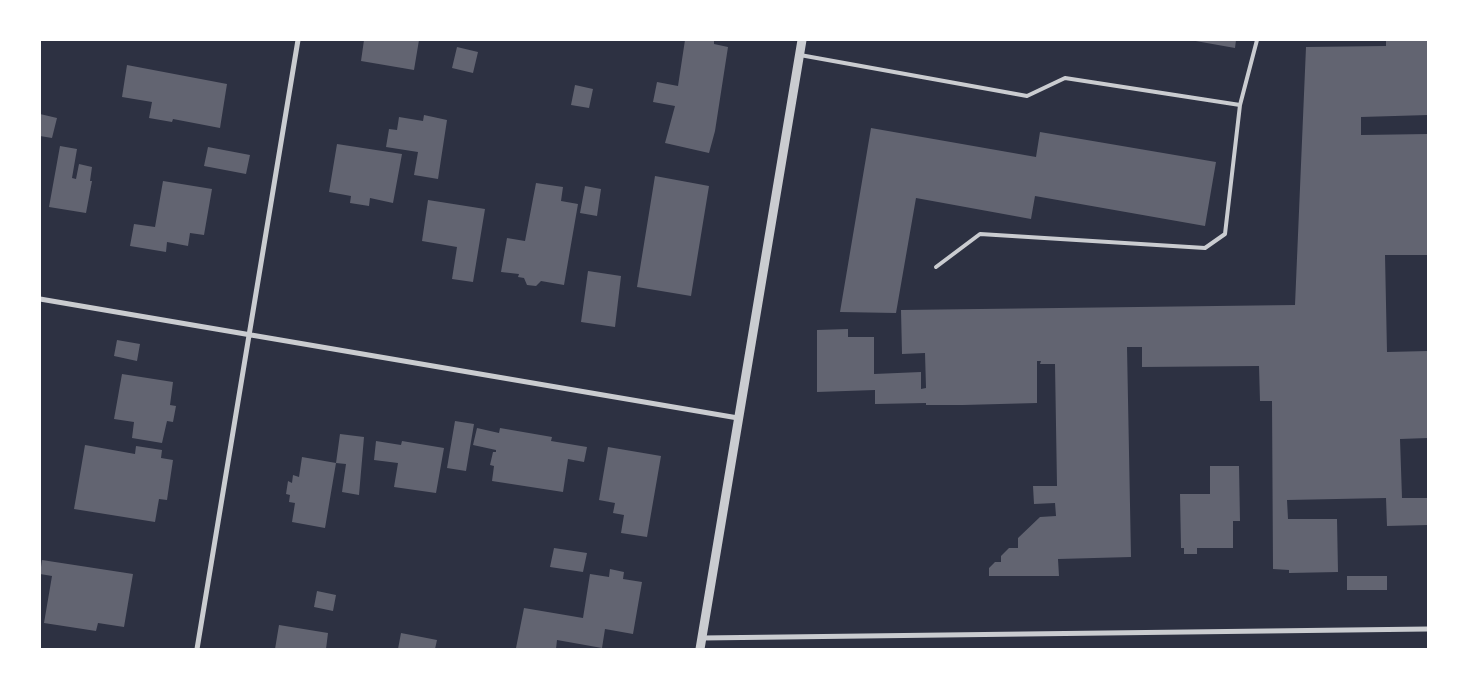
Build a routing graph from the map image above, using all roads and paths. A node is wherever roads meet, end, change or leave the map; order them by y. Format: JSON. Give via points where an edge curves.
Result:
{"nodes":[{"id":1,"x":298,"y":40,"type":"edge"},
{"id":2,"x":802,"y":40,"type":"edge"},
{"id":3,"x":1257,"y":40,"type":"edge"},
{"id":4,"x":800,"y":55,"type":"junction"},
{"id":5,"x":1240,"y":105,"type":"junction"},
{"id":6,"x":936,"y":268,"type":"dead end"},
{"id":7,"x":40,"y":299,"type":"edge"},
{"id":8,"x":248,"y":335,"type":"junction"},
{"id":9,"x":738,"y":418,"type":"junction"},
{"id":10,"x":1428,"y":629,"type":"edge"},
{"id":11,"x":702,"y":638,"type":"junction"},
{"id":12,"x":197,"y":649,"type":"edge"},
{"id":13,"x":700,"y":649,"type":"edge"}],
"edges":[{"from":1,"to":8,"type":"street"},
{"from":2,"to":4,"type":"street"},
{"from":3,"to":5,"type":"lane"},
{"from":4,"to":5,"type":"lane","via":[[1027,96],[1064,78]]},
{"from":4,"to":9,"type":"street"},
{"from":5,"to":6,"type":"lane","via":[[1225,234],[1205,248],[980,234]]},
{"from":7,"to":8,"type":"street"},
{"from":8,"to":9,"type":"street"},
{"from":8,"to":12,"type":"street"},
{"from":9,"to":11,"type":"street"},
{"from":10,"to":11,"type":"street"},
{"from":11,"to":13,"type":"street"}]}
